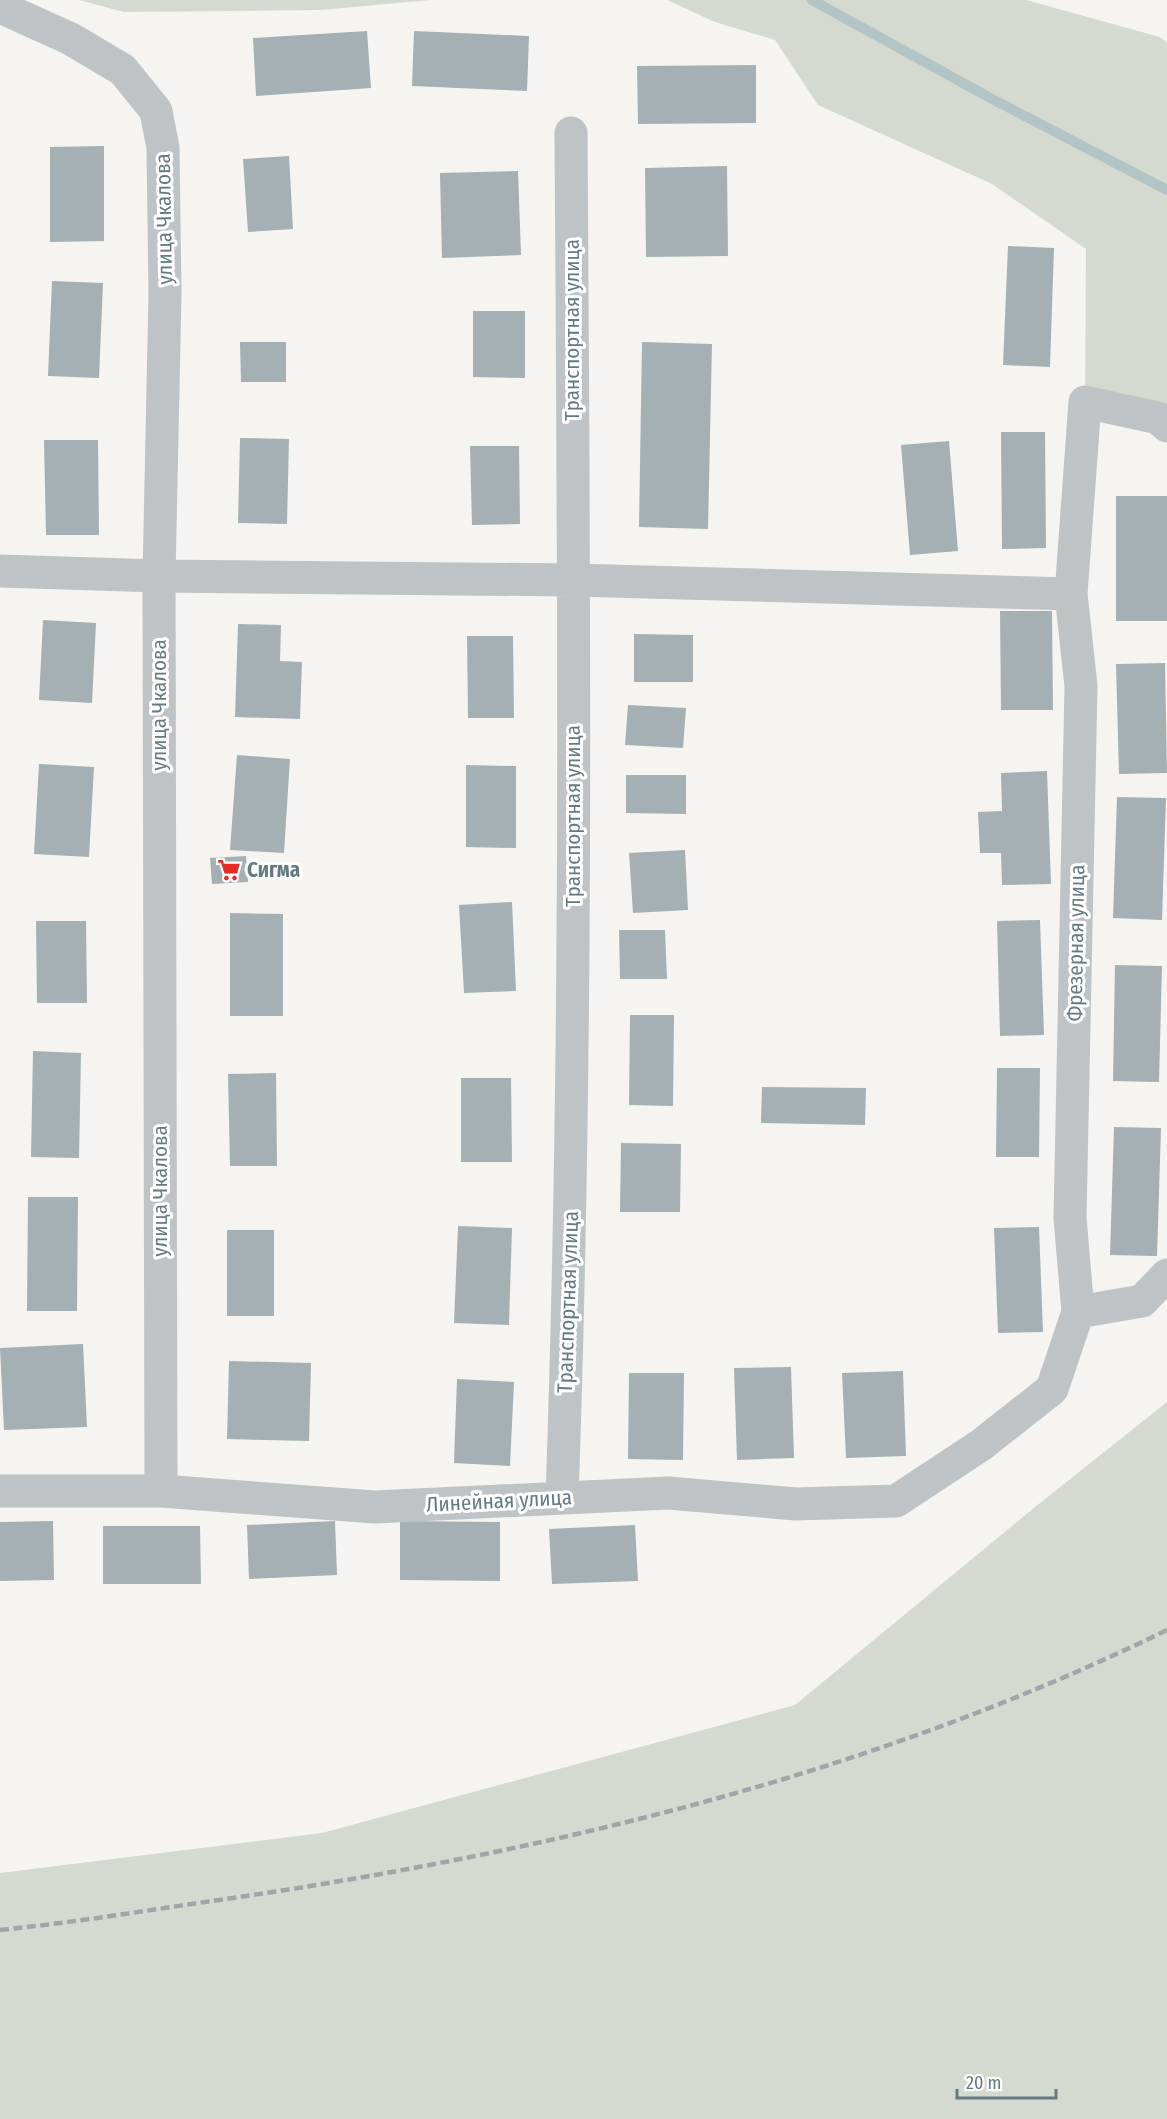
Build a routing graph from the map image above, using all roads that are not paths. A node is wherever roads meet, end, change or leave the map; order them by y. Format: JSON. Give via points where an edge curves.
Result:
{"nodes":[{"id":1,"x":0,"y":7,"type":"edge"},
{"id":2,"x":571,"y":133,"type":"dead end"},
{"id":3,"x":1167,"y":426,"type":"edge"},
{"id":4,"x":0,"y":572,"type":"edge"},
{"id":5,"x":159,"y":576,"type":"junction"},
{"id":6,"x":573,"y":580,"type":"junction"},
{"id":7,"x":1071,"y":594,"type":"junction"},
{"id":8,"x":1167,"y":1275,"type":"edge"},
{"id":9,"x":1078,"y":1312,"type":"junction"},
{"id":10,"x":981,"y":1445,"type":"joint"},
{"id":11,"x":0,"y":1491,"type":"edge"},
{"id":12,"x":161,"y":1491,"type":"junction"},
{"id":13,"x":562,"y":1498,"type":"junction"}],
"edges":[{"from":1,"to":5,"type":"street","name":"улица Чкалова","via":[[71,39],[123,70],[156,111],[163,148],[165,294]]},
{"from":2,"to":6,"type":"street","name":"Транспортная улица"},
{"from":3,"to":7,"type":"street","name":"Фрезерная улица","via":[[1158,418],[1085,402]]},
{"from":4,"to":5,"type":"street"},
{"from":5,"to":6,"type":"street"},
{"from":5,"to":12,"type":"street","name":"улица Чкалова"},
{"from":6,"to":7,"type":"street"},
{"from":6,"to":13,"type":"street","name":"Транспортная улица","via":[[570,1243]]},
{"from":7,"to":9,"type":"street","name":"Фрезерная улица","via":[[1082,686],[1070,1218]]},
{"from":8,"to":9,"type":"street","via":[[1142,1301]]},
{"from":9,"to":10,"type":"street","name":"Фрезерная улица","via":[[1052,1389]]},
{"from":10,"to":13,"type":"street","name":"Линейная улица","via":[[896,1501],[796,1504],[668,1493]]},
{"from":11,"to":12,"type":"street","name":"Линейная улица"},
{"from":12,"to":13,"type":"street","name":"Линейная улица","via":[[375,1507]]}]}
